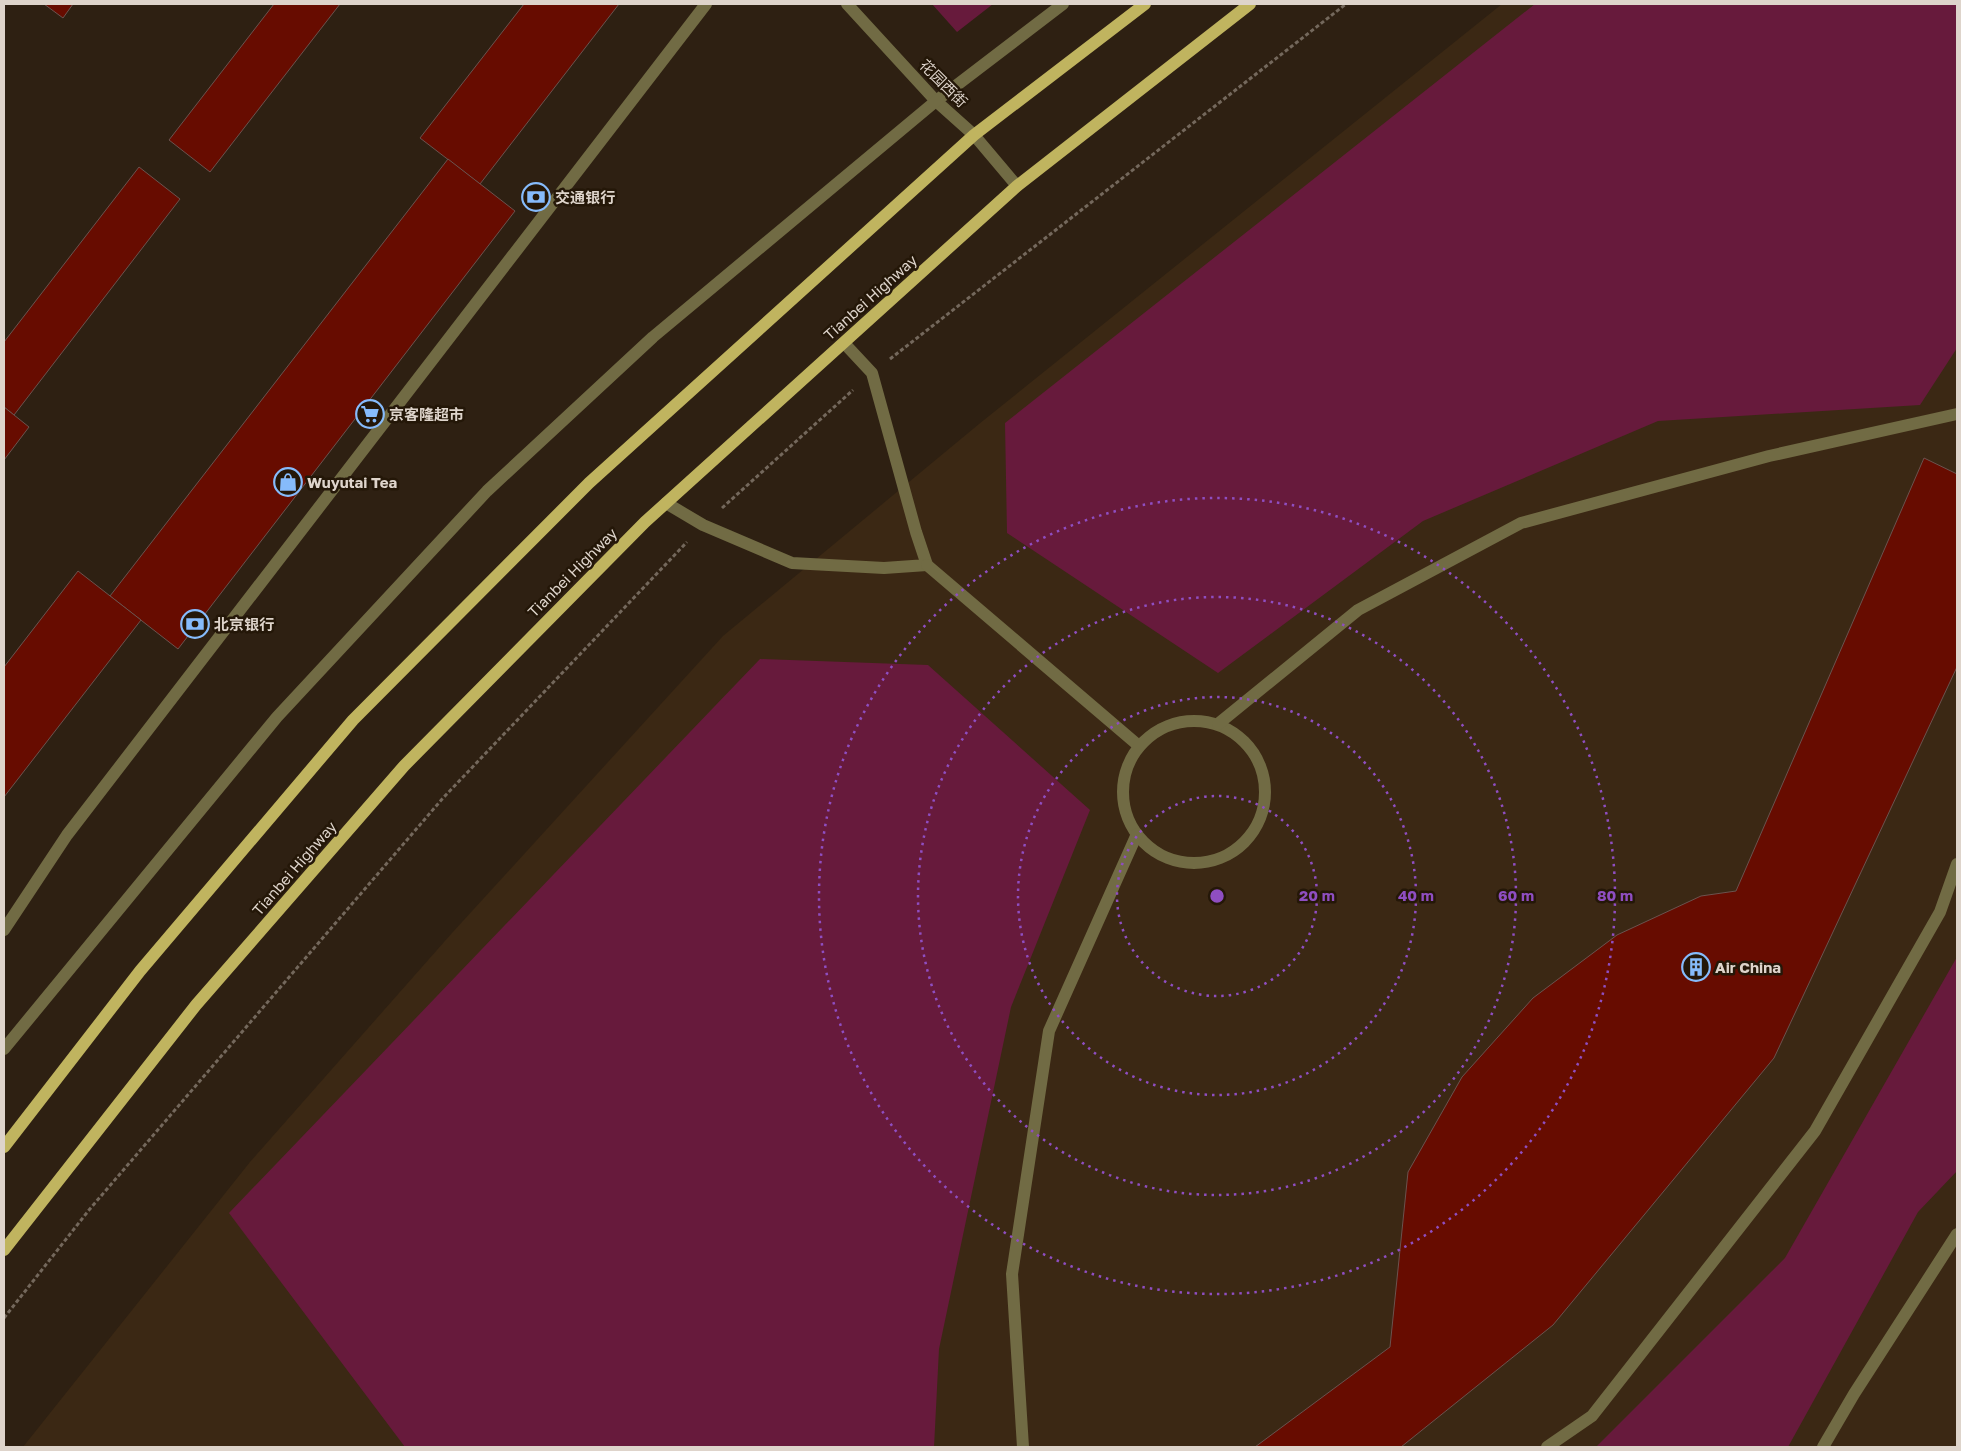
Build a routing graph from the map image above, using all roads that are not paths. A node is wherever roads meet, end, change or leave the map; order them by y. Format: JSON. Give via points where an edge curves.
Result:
{"nodes":[{"id":1,"x":706,"y":4,"type":"edge"},
{"id":2,"x":847,"y":4,"type":"edge"},
{"id":3,"x":1062,"y":4,"type":"edge"},
{"id":4,"x":1145,"y":4,"type":"edge"},
{"id":5,"x":1250,"y":4,"type":"edge"},
{"id":6,"x":936,"y":101,"type":"junction"},
{"id":7,"x":974,"y":135,"type":"junction"},
{"id":8,"x":1017,"y":186,"type":"junction"},
{"id":9,"x":844,"y":343,"type":"junction"},
{"id":10,"x":1957,"y":414,"type":"edge"},
{"id":11,"x":666,"y":503,"type":"junction"},
{"id":12,"x":927,"y":566,"type":"junction"},
{"id":13,"x":1218,"y":724,"type":"junction"},
{"id":14,"x":1138,"y":746,"type":"junction"},
{"id":15,"x":1137,"y":834,"type":"junction"},
{"id":16,"x":1957,"y":864,"type":"edge"},
{"id":17,"x":4,"y":930,"type":"edge"},
{"id":18,"x":4,"y":1049,"type":"edge"},
{"id":19,"x":4,"y":1146,"type":"edge"},
{"id":20,"x":1957,"y":1234,"type":"edge"},
{"id":21,"x":4,"y":1250,"type":"edge"},
{"id":22,"x":1024,"y":1447,"type":"edge"},
{"id":23,"x":1547,"y":1447,"type":"edge"},
{"id":24,"x":1823,"y":1447,"type":"edge"}],
"edges":[{"from":1,"to":17,"type":"street","via":[[67,835]]},
{"from":2,"to":6,"type":"street","name":"花园西街"},
{"from":3,"to":6,"type":"street"},
{"from":4,"to":7,"type":"main road"},
{"from":5,"to":8,"type":"main road","name":"Tianbei Highway"},
{"from":6,"to":7,"type":"street","name":"花园西街"},
{"from":6,"to":18,"type":"street","via":[[653,337],[487,491],[277,717]]},
{"from":7,"to":8,"type":"street","name":"花园西街"},
{"from":7,"to":19,"type":"main road","via":[[589,484],[353,720],[140,971]]},
{"from":8,"to":9,"type":"main road","name":"Tianbei Highway"},
{"from":9,"to":11,"type":"main road","name":"Tianbei Highway"},
{"from":9,"to":12,"type":"street","via":[[872,373]]},
{"from":10,"to":13,"type":"street","via":[[1769,456],[1521,523],[1358,610]]},
{"from":11,"to":12,"type":"street","via":[[703,525],[792,563],[884,568]]},
{"from":11,"to":21,"type":"main road","name":"Tianbei Highway","via":[[404,766],[196,1005]]},
{"from":12,"to":14,"type":"street"},
{"from":13,"to":14,"type":"street","via":[[1201,720],[1169,725]]},
{"from":13,"to":15,"type":"street","via":[[1240,737],[1259,762],[1265,794],[1260,818],[1247,839],[1236,849],[1214,860],[1180,862],[1158,853]]},
{"from":14,"to":15,"type":"street","via":[[1126,768],[1122,793],[1127,817]]},
{"from":15,"to":22,"type":"street","via":[[1050,1031],[1012,1274]]},
{"from":16,"to":23,"type":"street","via":[[1940,912],[1815,1131],[1592,1416]]},
{"from":20,"to":24,"type":"street"}]}
